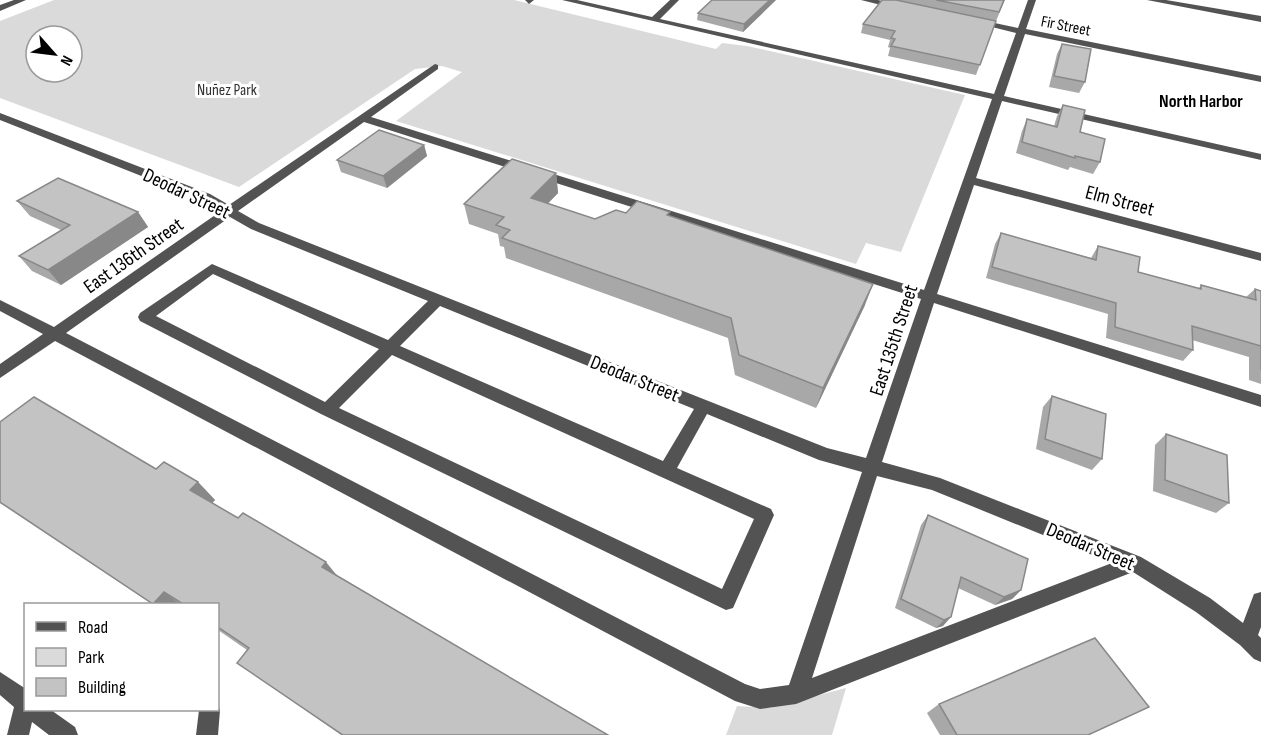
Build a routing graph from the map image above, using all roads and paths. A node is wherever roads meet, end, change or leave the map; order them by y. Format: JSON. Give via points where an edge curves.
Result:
{"nodes":[{"id":1,"x":22,"y":0,"type":"edge"},
{"id":2,"x":566,"y":0,"type":"edge"},
{"id":3,"x":675,"y":0,"type":"edge"},
{"id":4,"x":865,"y":0,"type":"edge"},
{"id":5,"x":1032,"y":0,"type":"edge"},
{"id":6,"x":1151,"y":0,"type":"edge"},
{"id":7,"x":0,"y":8,"type":"edge"},
{"id":8,"x":909,"y":9,"type":"edge"},
{"id":9,"x":1261,"y":19,"type":"edge"},
{"id":10,"x":653,"y":20,"type":"junction"},
{"id":11,"x":966,"y":20,"type":"edge"},
{"id":12,"x":1022,"y":31,"type":"junction"},
{"id":13,"x":435,"y":68,"type":"dead end"},
{"id":14,"x":1261,"y":79,"type":"edge"},
{"id":15,"x":999,"y":96,"type":"junction"},
{"id":16,"x":0,"y":116,"type":"edge"},
{"id":17,"x":363,"y":118,"type":"junction"},
{"id":18,"x":1261,"y":157,"type":"edge"},
{"id":19,"x":970,"y":180,"type":"junction"},
{"id":20,"x":229,"y":212,"type":"junction"},
{"id":21,"x":1261,"y":257,"type":"edge"},
{"id":22,"x":929,"y":296,"type":"junction"},
{"id":23,"x":438,"y":299,"type":"junction"},
{"id":24,"x":0,"y":305,"type":"edge"},
{"id":25,"x":55,"y":334,"type":"junction"},
{"id":26,"x":389,"y":348,"type":"junction"},
{"id":27,"x":0,"y":372,"type":"edge"},
{"id":28,"x":1261,"y":400,"type":"edge"},
{"id":29,"x":704,"y":406,"type":"junction"},
{"id":30,"x":327,"y":410,"type":"junction"},
{"id":31,"x":872,"y":467,"type":"junction"},
{"id":32,"x":666,"y":471,"type":"junction"},
{"id":33,"x":1134,"y":563,"type":"junction"},
{"id":34,"x":1261,"y":601,"type":"edge"},
{"id":35,"x":1254,"y":645,"type":"edge"},
{"id":36,"x":0,"y":682,"type":"edge"},
{"id":37,"x":796,"y":694,"type":"junction"},
{"id":38,"x":24,"y":702,"type":"edge"},
{"id":39,"x":25,"y":711,"type":"edge"},
{"id":40,"x":36,"y":711,"type":"edge"},
{"id":41,"x":209,"y":711,"type":"edge"},
{"id":42,"x":18,"y":735,"type":"edge"},
{"id":43,"x":68,"y":735,"type":"edge"},
{"id":44,"x":207,"y":735,"type":"edge"}],
"edges":[{"from":1,"to":7,"type":"street"},
{"from":2,"to":10,"type":"street"},
{"from":3,"to":10,"type":"street"},
{"from":4,"to":8,"type":"street"},
{"from":5,"to":12,"type":"street","name":"East 135th Street"},
{"from":6,"to":9,"type":"street"},
{"from":10,"to":15,"type":"street"},
{"from":11,"to":12,"type":"street","name":"Fir Street"},
{"from":12,"to":14,"type":"street","name":"Fir Street"},
{"from":12,"to":15,"type":"street","name":"East 135th Street"},
{"from":13,"to":17,"type":"street","name":"East 136th Street"},
{"from":15,"to":18,"type":"street"},
{"from":15,"to":19,"type":"street","name":"East 135th Street"},
{"from":16,"to":20,"type":"street","name":"Deodar Street","via":[[206,197]]},
{"from":17,"to":20,"type":"street","name":"East 136th Street"},
{"from":17,"to":22,"type":"street"},
{"from":19,"to":21,"type":"street","name":"Elm Street"},
{"from":19,"to":22,"type":"street","name":"East 135th Street"},
{"from":20,"to":23,"type":"street","name":"Deodar Street"},
{"from":20,"to":25,"type":"street","name":"East 136th Street"},
{"from":22,"to":28,"type":"street"},
{"from":22,"to":31,"type":"street","name":"East 135th Street"},
{"from":23,"to":26,"type":"street"},
{"from":23,"to":29,"type":"street","name":"Deodar Street"},
{"from":24,"to":25,"type":"street"},
{"from":25,"to":27,"type":"street","name":"East 136th Street"},
{"from":25,"to":37,"type":"street","via":[[742,694],[760,699]]},
{"from":26,"to":30,"type":"street"},
{"from":26,"to":30,"type":"street","via":[[212,268],[145,318]]},
{"from":26,"to":32,"type":"street"},
{"from":29,"to":31,"type":"street","name":"Deodar Street","via":[[825,454]]},
{"from":29,"to":32,"type":"street"},
{"from":30,"to":32,"type":"street","via":[[726,601],[765,515]]},
{"from":31,"to":33,"type":"street","name":"Deodar Street","via":[[934,483]]},
{"from":31,"to":37,"type":"street","name":"East 135th Street"},
{"from":33,"to":35,"type":"street","name":"Deodar Street","via":[[1203,605]]},
{"from":33,"to":37,"type":"street"},
{"from":34,"to":35,"type":"street"},
{"from":36,"to":38,"type":"street"},
{"from":39,"to":42,"type":"street"},
{"from":40,"to":43,"type":"street"},
{"from":41,"to":44,"type":"street"}]}
